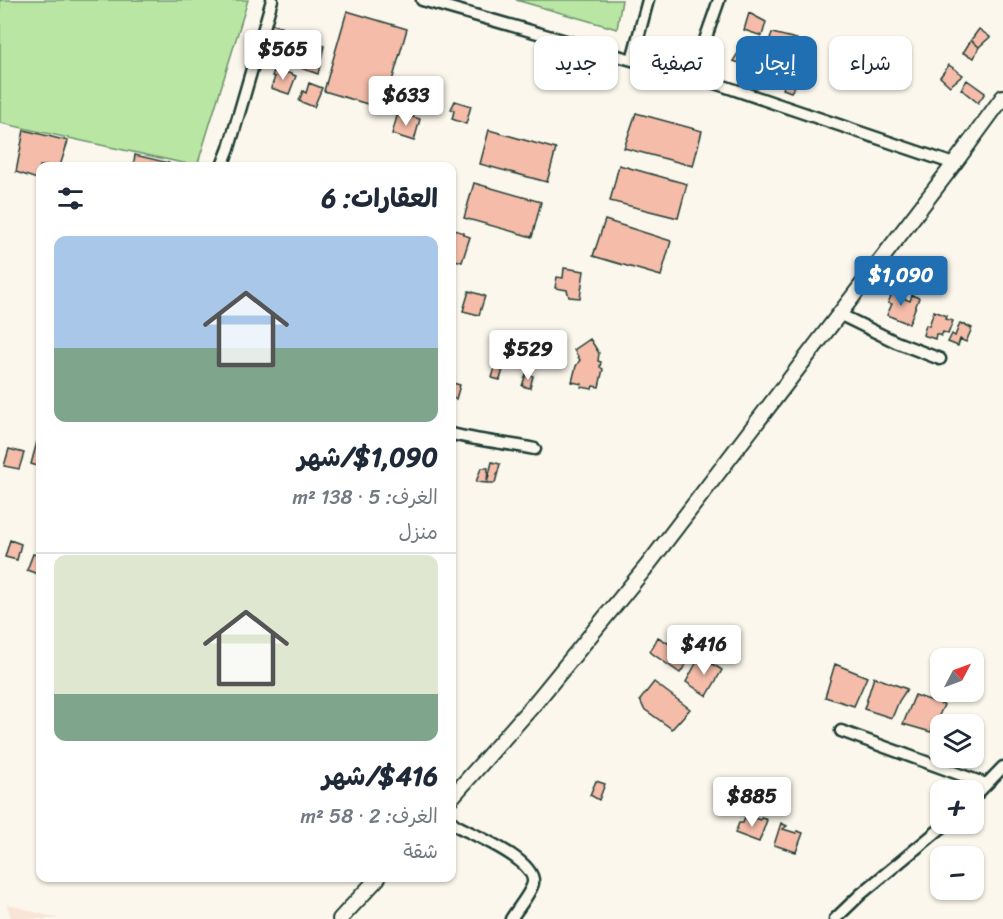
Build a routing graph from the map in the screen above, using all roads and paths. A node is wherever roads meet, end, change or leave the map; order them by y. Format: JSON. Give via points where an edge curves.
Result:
{"nodes":[{"id":1,"x":272,"y":0,"type":"edge"},
{"id":2,"x":422,"y":0,"type":"edge"},
{"id":3,"x":648,"y":0,"type":"edge"},
{"id":4,"x":719,"y":0,"type":"edge"},
{"id":5,"x":638,"y":36,"type":"edge"},
{"id":6,"x":707,"y":36,"type":"edge"},
{"id":7,"x":630,"y":59,"type":"edge"},
{"id":8,"x":724,"y":86,"type":"edge"},
{"id":9,"x":1003,"y":97,"type":"edge"},
{"id":10,"x":223,"y":162,"type":"edge"},
{"id":11,"x":954,"y":164,"type":"junction"},
{"id":12,"x":840,"y":314,"type":"junction"},
{"id":13,"x":940,"y":359,"type":"dead end"},
{"id":14,"x":456,"y":435,"type":"edge"},
{"id":15,"x":535,"y":449,"type":"dead end"},
{"id":16,"x":841,"y":731,"type":"dead end"},
{"id":17,"x":1003,"y":767,"type":"edge"},
{"id":18,"x":986,"y":784,"type":"joint"},
{"id":19,"x":456,"y":792,"type":"edge"},
{"id":20,"x":456,"y":825,"type":"edge"},
{"id":21,"x":934,"y":834,"type":"edge"},
{"id":22,"x":374,"y":882,"type":"edge"},
{"id":23,"x":340,"y":919,"type":"edge"},
{"id":24,"x":511,"y":919,"type":"edge"},
{"id":25,"x":835,"y":919,"type":"edge"}],
"edges":[{"from":1,"to":10,"type":"street"},
{"from":2,"to":7,"type":"street"},
{"from":3,"to":5,"type":"street"},
{"from":4,"to":6,"type":"street"},
{"from":8,"to":11,"type":"street"},
{"from":9,"to":11,"type":"street"},
{"from":11,"to":12,"type":"street"},
{"from":12,"to":13,"type":"street"},
{"from":12,"to":19,"type":"street","via":[[647,566]]},
{"from":14,"to":15,"type":"street"},
{"from":16,"to":18,"type":"street"},
{"from":17,"to":18,"type":"street"},
{"from":20,"to":24,"type":"street","via":[[514,856],[533,876],[533,885]]},
{"from":21,"to":25,"type":"street"},
{"from":22,"to":23,"type":"street"}]}
